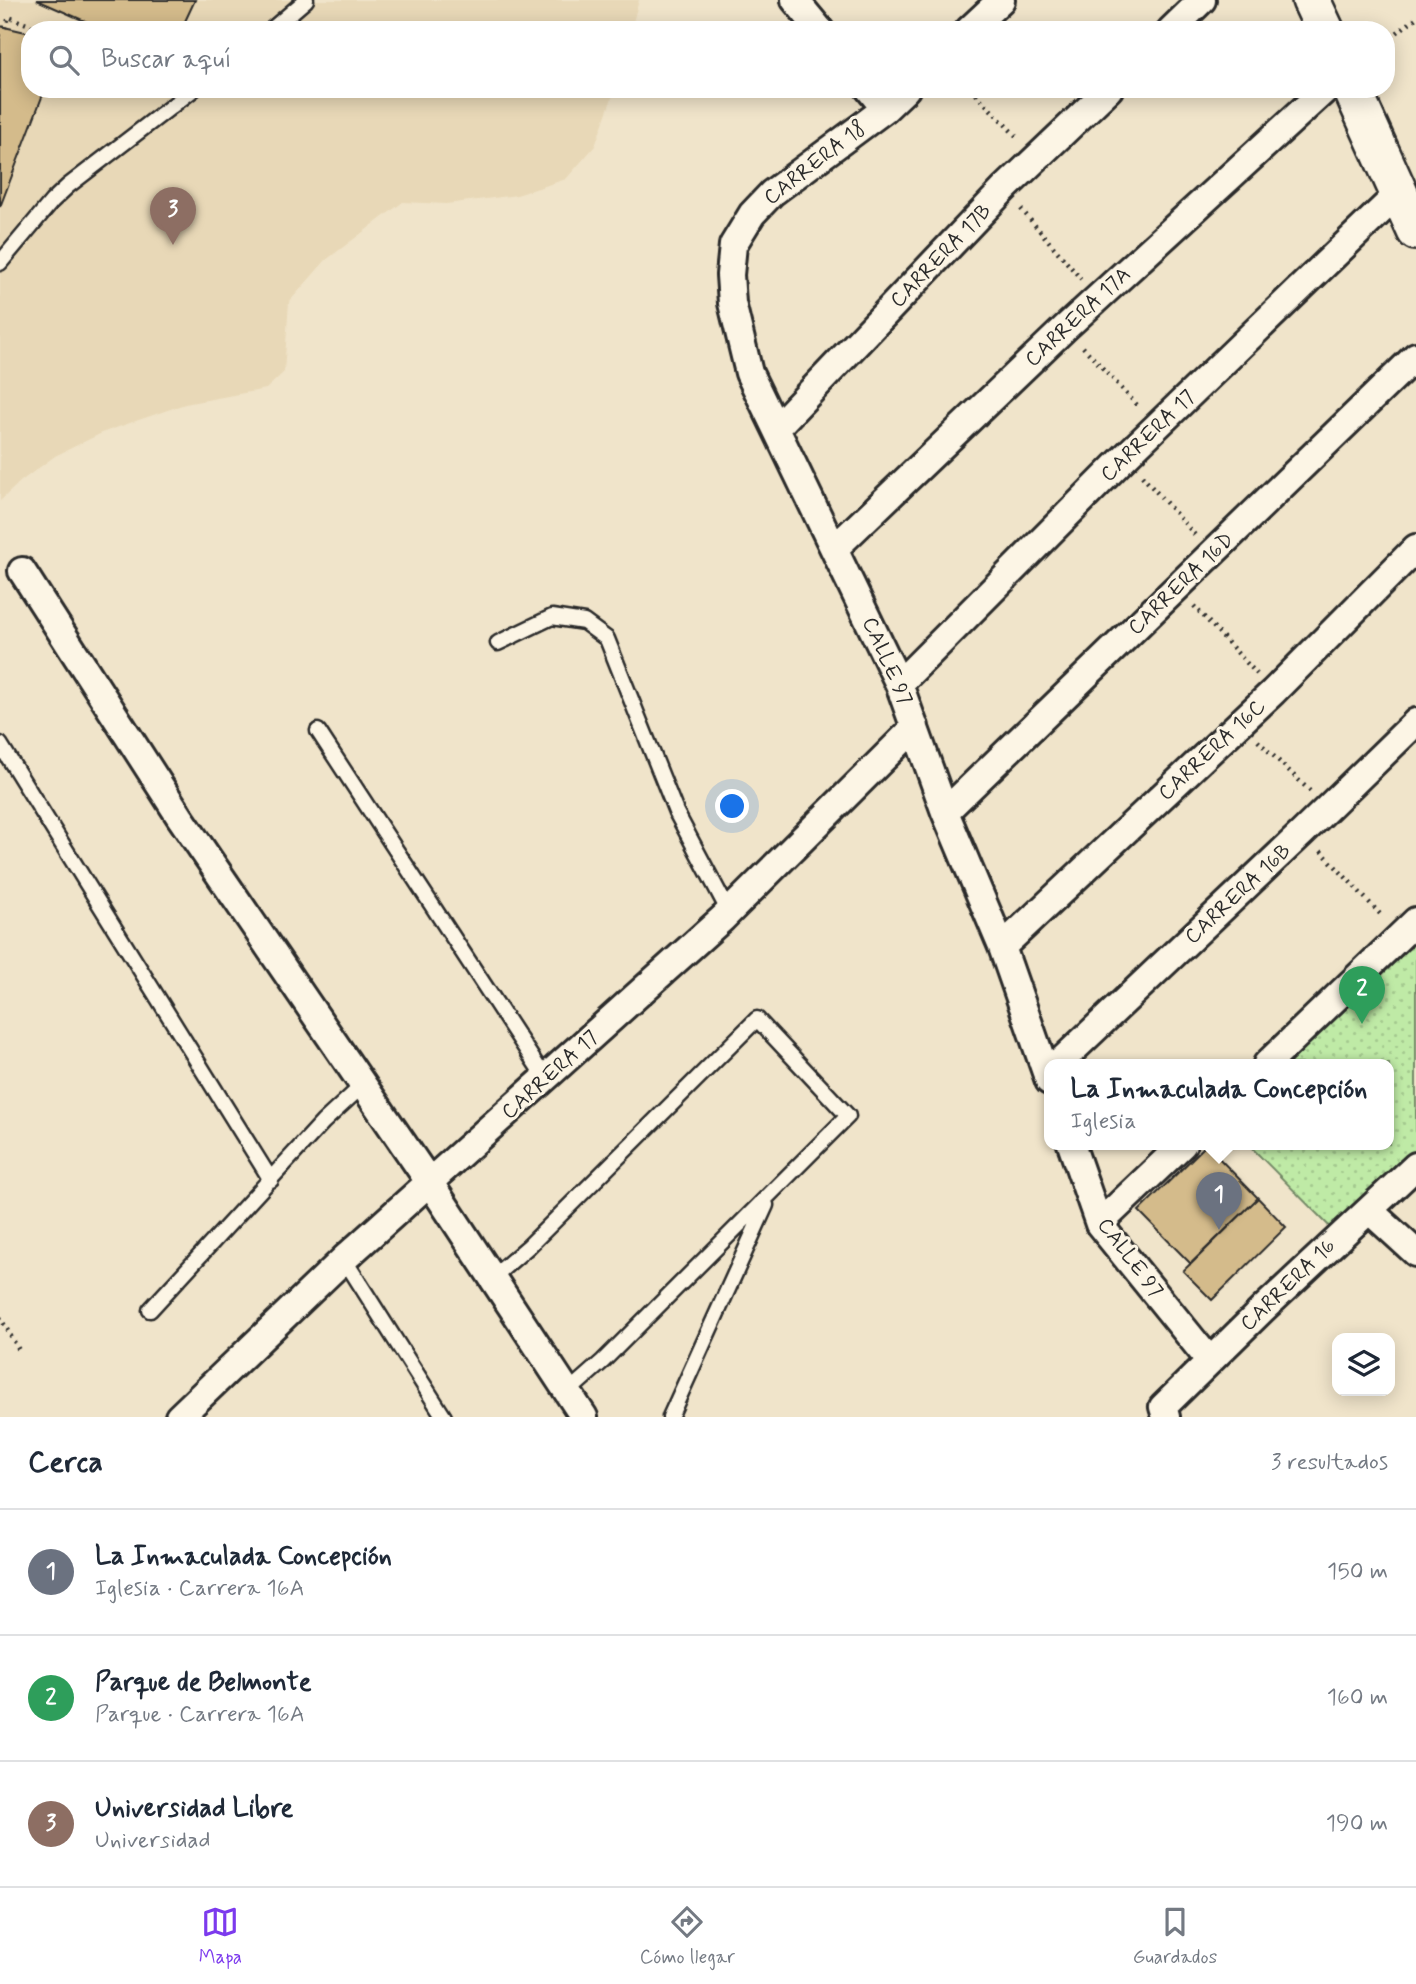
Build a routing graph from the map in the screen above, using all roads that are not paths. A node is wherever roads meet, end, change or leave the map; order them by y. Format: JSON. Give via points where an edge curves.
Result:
{"nodes":[{"id":1,"x":306,"y":0,"type":"edge"},
{"id":2,"x":795,"y":0,"type":"edge"},
{"id":3,"x":1001,"y":0,"type":"edge"},
{"id":4,"x":1202,"y":0,"type":"edge"},
{"id":5,"x":1311,"y":0,"type":"edge"},
{"id":6,"x":282,"y":21,"type":"edge"},
{"id":7,"x":812,"y":21,"type":"edge"},
{"id":8,"x":979,"y":21,"type":"edge"},
{"id":9,"x":1180,"y":21,"type":"edge"},
{"id":10,"x":1321,"y":21,"type":"edge"},
{"id":11,"x":182,"y":98,"type":"edge"},
{"id":12,"x":1100,"y":98,"type":"edge"},
{"id":13,"x":1316,"y":98,"type":"edge"},
{"id":14,"x":1356,"y":98,"type":"edge"},
{"id":15,"x":877,"y":99,"type":"edge"},
{"id":16,"x":1400,"y":192,"type":"junction"},
{"id":17,"x":1416,"y":231,"type":"edge"},
{"id":18,"x":733,"y":245,"type":"joint"},
{"id":19,"x":0,"y":263,"type":"edge"},
{"id":20,"x":1416,"y":356,"type":"edge"},
{"id":21,"x":777,"y":428,"type":"junction"},
{"id":22,"x":1416,"y":548,"type":"edge"},
{"id":23,"x":834,"y":549,"type":"junction"},
{"id":24,"x":22,"y":571,"type":"dead end"},
{"id":25,"x":498,"y":643,"type":"dead end"},
{"id":26,"x":899,"y":684,"type":"junction"},
{"id":27,"x":1416,"y":722,"type":"edge"},
{"id":28,"x":915,"y":727,"type":"junction"},
{"id":29,"x":318,"y":731,"type":"dead end"},
{"id":30,"x":0,"y":744,"type":"edge"},
{"id":31,"x":945,"y":812,"type":"junction"},
{"id":32,"x":729,"y":912,"type":"junction"},
{"id":33,"x":1408,"y":929,"type":"edge"},
{"id":34,"x":1002,"y":947,"type":"junction"},
{"id":35,"x":1046,"y":1059,"type":"edge"},
{"id":36,"x":1066,"y":1059,"type":"edge"},
{"id":37,"x":1272,"y":1059,"type":"edge"},
{"id":38,"x":545,"y":1078,"type":"junction"},
{"id":39,"x":363,"y":1085,"type":"junction"},
{"id":40,"x":1073,"y":1150,"type":"edge"},
{"id":41,"x":1177,"y":1150,"type":"edge"},
{"id":42,"x":1416,"y":1166,"type":"edge"},
{"id":43,"x":271,"y":1180,"type":"junction"},
{"id":44,"x":430,"y":1183,"type":"junction"},
{"id":45,"x":769,"y":1197,"type":"junction"},
{"id":46,"x":1369,"y":1210,"type":"junction"},
{"id":47,"x":1099,"y":1224,"type":"junction"},
{"id":48,"x":1416,"y":1253,"type":"edge"},
{"id":49,"x":344,"y":1259,"type":"junction"},
{"id":50,"x":492,"y":1278,"type":"junction"},
{"id":51,"x":150,"y":1310,"type":"dead end"},
{"id":52,"x":1210,"y":1360,"type":"junction"},
{"id":53,"x":568,"y":1392,"type":"junction"},
{"id":54,"x":1161,"y":1414,"type":"edge"},
{"id":55,"x":178,"y":1417,"type":"edge"},
{"id":56,"x":444,"y":1417,"type":"edge"},
{"id":57,"x":584,"y":1417,"type":"edge"},
{"id":58,"x":670,"y":1417,"type":"edge"}],
"edges":[{"from":1,"to":6,"type":"lane"},
{"from":2,"to":7,"type":"street"},
{"from":3,"to":8,"type":"street"},
{"from":4,"to":9,"type":"street"},
{"from":5,"to":10,"type":"street"},
{"from":11,"to":19,"type":"lane","via":[[68,186]]},
{"from":12,"to":21,"type":"street","name":"CARRERA 17B","via":[[1004,190]]},
{"from":13,"to":23,"type":"street","name":"CARRERA 17A","via":[[1065,328]]},
{"from":14,"to":16,"type":"street"},
{"from":15,"to":18,"type":"street","name":"CARRERA 18","via":[[772,193]]},
{"from":16,"to":17,"type":"street"},
{"from":16,"to":26,"type":"street","name":"CARRERA 17","via":[[1125,457]]},
{"from":18,"to":21,"type":"street","name":"CALLE 97","via":[[730,275],[739,336],[749,373]]},
{"from":20,"to":31,"type":"street","name":"CARRERA 16D"},
{"from":21,"to":23,"type":"street","name":"CALLE 97"},
{"from":22,"to":34,"type":"street","name":"CARRERA 16C","via":[[1240,724]]},
{"from":23,"to":26,"type":"street","name":"CALLE 97"},
{"from":24,"to":39,"type":"street","via":[[180,817]]},
{"from":25,"to":32,"type":"lane","via":[[552,617],[584,622],[607,639],[676,812]]},
{"from":26,"to":28,"type":"street","name":"CALLE 97"},
{"from":27,"to":36,"type":"street","name":"CARRERA 16B"},
{"from":28,"to":31,"type":"street","name":"CALLE 97"},
{"from":28,"to":32,"type":"street","name":"CARRERA 17"},
{"from":29,"to":38,"type":"lane"},
{"from":30,"to":43,"type":"lane"},
{"from":31,"to":34,"type":"street","name":"CALLE 97"},
{"from":32,"to":38,"type":"street","name":"CARRERA 17"},
{"from":33,"to":37,"type":"street"},
{"from":34,"to":35,"type":"street","name":"CALLE 97"},
{"from":38,"to":44,"type":"street","name":"CARRERA 17"},
{"from":39,"to":43,"type":"lane"},
{"from":39,"to":44,"type":"street"},
{"from":40,"to":47,"type":"street","name":"CALLE 97"},
{"from":41,"to":47,"type":"street"},
{"from":42,"to":46,"type":"street","name":"CARRERA 16"},
{"from":43,"to":51,"type":"lane"},
{"from":44,"to":49,"type":"street","name":"CARRERA 17"},
{"from":44,"to":50,"type":"street"},
{"from":45,"to":50,"type":"lane","via":[[848,1116],[757,1019]]},
{"from":45,"to":53,"type":"lane"},
{"from":45,"to":58,"type":"lane"},
{"from":46,"to":48,"type":"street"},
{"from":46,"to":52,"type":"street","name":"CARRERA 16"},
{"from":47,"to":52,"type":"street","name":"CALLE 97"},
{"from":49,"to":55,"type":"street","name":"CARRERA 17"},
{"from":49,"to":56,"type":"lane"},
{"from":50,"to":53,"type":"street"},
{"from":52,"to":54,"type":"street","name":"CARRERA 16"},
{"from":53,"to":57,"type":"street"}]}
